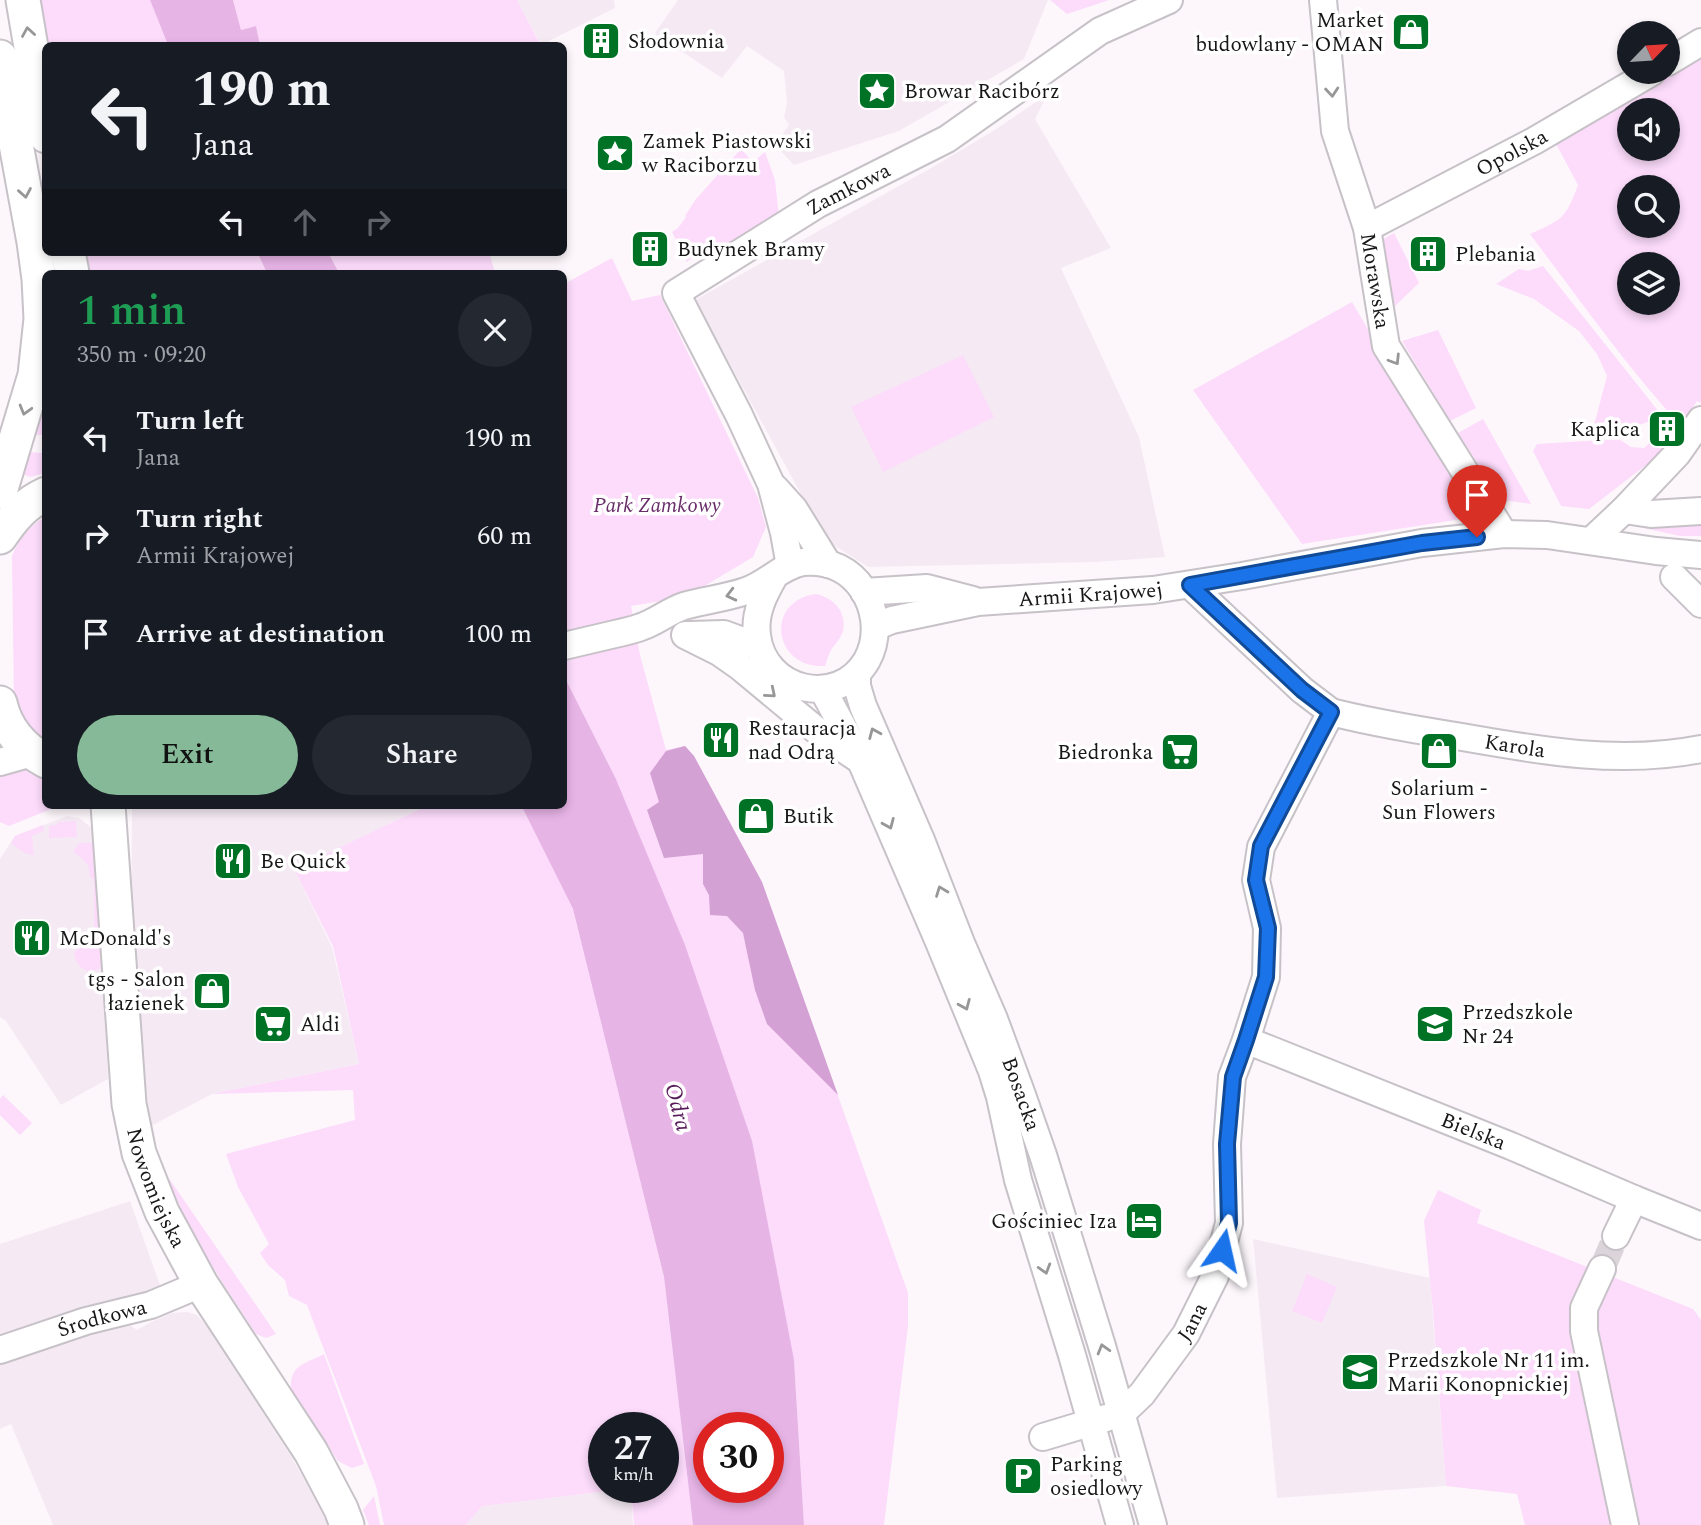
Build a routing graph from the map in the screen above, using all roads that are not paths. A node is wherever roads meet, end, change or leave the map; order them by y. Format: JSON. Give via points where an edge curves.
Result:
{"nodes":[{"id":1,"x":23,"y":0,"type":"edge"},
{"id":2,"x":1169,"y":0,"type":"edge"},
{"id":3,"x":1323,"y":0,"type":"edge"},
{"id":4,"x":1701,"y":41,"type":"edge"},
{"id":5,"x":1680,"y":54,"type":"edge"},
{"id":6,"x":0,"y":57,"type":"edge"},
{"id":7,"x":1631,"y":84,"type":"edge"},
{"id":8,"x":42,"y":112,"type":"edge"},
{"id":9,"x":6,"y":127,"type":"edge"},
{"id":10,"x":1367,"y":228,"type":"junction"},
{"id":11,"x":1701,"y":420,"type":"edge"},
{"id":12,"x":771,"y":484,"type":"junction"},
{"id":13,"x":0,"y":490,"type":"edge"},
{"id":14,"x":42,"y":492,"type":"edge"},
{"id":15,"x":42,"y":494,"type":"edge"},
{"id":16,"x":1624,"y":510,"type":"junction"},
{"id":17,"x":1701,"y":511,"type":"edge"},
{"id":18,"x":1504,"y":534,"type":"junction"},
{"id":19,"x":0,"y":537,"type":"edge"},
{"id":20,"x":1591,"y":541,"type":"junction"},
{"id":21,"x":1701,"y":555,"type":"edge"},
{"id":22,"x":828,"y":564,"type":"junction"},
{"id":23,"x":783,"y":570,"type":"junction"},
{"id":24,"x":1674,"y":577,"type":"dead end"},
{"id":25,"x":1190,"y":585,"type":"junction"},
{"id":26,"x":864,"y":592,"type":"junction"},
{"id":27,"x":978,"y":602,"type":"junction"},
{"id":28,"x":1701,"y":604,"type":"edge"},
{"id":29,"x":875,"y":627,"type":"junction"},
{"id":30,"x":640,"y":628,"type":"junction"},
{"id":31,"x":685,"y":635,"type":"junction"},
{"id":32,"x":567,"y":645,"type":"edge"},
{"id":33,"x":759,"y":647,"type":"junction"},
{"id":34,"x":857,"y":674,"type":"junction"},
{"id":35,"x":823,"y":690,"type":"junction"},
{"id":36,"x":0,"y":704,"type":"edge"},
{"id":37,"x":1331,"y":712,"type":"junction"},
{"id":38,"x":1701,"y":749,"type":"edge"},
{"id":39,"x":39,"y":757,"type":"edge"},
{"id":40,"x":862,"y":761,"type":"junction"},
{"id":41,"x":0,"y":762,"type":"edge"},
{"id":42,"x":108,"y":809,"type":"edge"},
{"id":43,"x":1246,"y":1040,"type":"junction"},
{"id":44,"x":1633,"y":1199,"type":"junction"},
{"id":45,"x":1701,"y":1226,"type":"edge"},
{"id":46,"x":1616,"y":1236,"type":"tunnel mouth"},
{"id":47,"x":1602,"y":1269,"type":"tunnel mouth"},
{"id":48,"x":201,"y":1284,"type":"junction"},
{"id":49,"x":0,"y":1350,"type":"edge"},
{"id":50,"x":1121,"y":1415,"type":"junction"},
{"id":51,"x":1090,"y":1422,"type":"junction"},
{"id":52,"x":1043,"y":1437,"type":"dead end"},
{"id":53,"x":347,"y":1525,"type":"edge"},
{"id":54,"x":1120,"y":1525,"type":"edge"},
{"id":55,"x":1153,"y":1525,"type":"edge"},
{"id":56,"x":1625,"y":1525,"type":"edge"}],
"edges":[{"from":8,"to":1,"type":"main road","one_way":true},
{"from":2,"to":12,"type":"street","name":"Zamkowa","via":[[1100,31],[947,139],[818,204],[676,293]]},
{"from":3,"to":10,"type":"street","name":"Morawska","one_way":true,"via":[[1335,131]]},
{"from":4,"to":5,"type":"street"},
{"from":6,"to":9,"type":"main road"},
{"from":7,"to":10,"type":"street","name":"Opolska"},
{"from":9,"to":13,"type":"main road","one_way":true,"via":[[34,242],[41,319],[35,375]]},
{"from":10,"to":18,"type":"street","name":"Morawska","one_way":true,"via":[[1386,346]]},
{"from":11,"to":16,"type":"street","via":[[1677,454]]},
{"from":12,"to":22,"type":"street","name":"Zamkowa","via":[[794,509]]},
{"from":12,"to":23,"type":"street","name":"Zamkowa","via":[[784,533]]},
{"from":13,"to":14,"type":"street"},
{"from":15,"to":19,"type":"main road","via":[[21,509]]},
{"from":16,"to":17,"type":"street","via":[[1651,514]]},
{"from":16,"to":20,"type":"street"},
{"from":18,"to":20,"type":"street","name":"Armii Krajowej"},
{"from":18,"to":25,"type":"street","name":"Armii Krajowej","via":[[1422,543]]},
{"from":20,"to":21,"type":"street","name":"Armii Krajowej"},
{"from":22,"to":23,"type":"street","via":[[803,562]]},
{"from":22,"to":26,"type":"street","via":[[849,574]]},
{"from":23,"to":30,"type":"street","one_way":true,"via":[[757,587],[683,607]]},
{"from":23,"to":33,"type":"street","via":[[766,590],[759,608]]},
{"from":24,"to":28,"type":"street"},
{"from":25,"to":27,"type":"street","name":"Armii Krajowej"},
{"from":25,"to":37,"type":"street"},
{"from":26,"to":27,"type":"street","name":"Armii Krajowej","via":[[927,589]]},
{"from":26,"to":29,"type":"street"},
{"from":27,"to":29,"type":"street","name":"Armii Krajowej"},
{"from":29,"to":34,"type":"street","via":[[869,657]]},
{"from":30,"to":31,"type":"street"},
{"from":30,"to":32,"type":"street"},
{"from":31,"to":33,"type":"street","via":[[724,634]]},
{"from":31,"to":40,"type":"street","one_way":true,"via":[[739,666],[821,734]]},
{"from":33,"to":35,"type":"street","via":[[782,678]]},
{"from":34,"to":35,"type":"street"},
{"from":50,"to":34,"type":"street","name":"Bosacka","one_way":true,"via":[[1022,1095],[863,706]]},
{"from":35,"to":40,"type":"street","name":"Bosacka"},
{"from":36,"to":39,"type":"main road","via":[[13,734]]},
{"from":37,"to":38,"type":"street","name":"Karola","via":[[1578,755],[1614,757]]},
{"from":37,"to":43,"type":"street","name":"Jana","via":[[1261,846],[1256,880],[1268,928],[1266,977]]},
{"from":39,"to":41,"type":"street"},
{"from":40,"to":51,"type":"street","name":"Bosacka","one_way":true,"via":[[992,1071],[1018,1180]]},
{"from":42,"to":48,"type":"main road","name":"Nowomiejska","via":[[129,1104],[139,1153],[162,1212]]},
{"from":43,"to":44,"type":"street","name":"Bielska"},
{"from":43,"to":50,"type":"street","name":"Jana","via":[[1233,1077],[1227,1144],[1229,1223],[1215,1276],[1186,1334]]},
{"from":44,"to":45,"type":"street","name":"Bielska"},
{"from":44,"to":46,"type":"street"},
{"from":47,"to":56,"type":"street","via":[[1584,1308],[1584,1332]]},
{"from":48,"to":49,"type":"street","name":"Środkowa","via":[[166,1300]]},
{"from":48,"to":53,"type":"main road","name":"Nowomiejska","via":[[311,1452]]},
{"from":50,"to":51,"type":"street"},
{"from":50,"to":55,"type":"street","name":"Bosacka"},
{"from":51,"to":52,"type":"street"},
{"from":51,"to":54,"type":"street","name":"Bosacka"}]}
